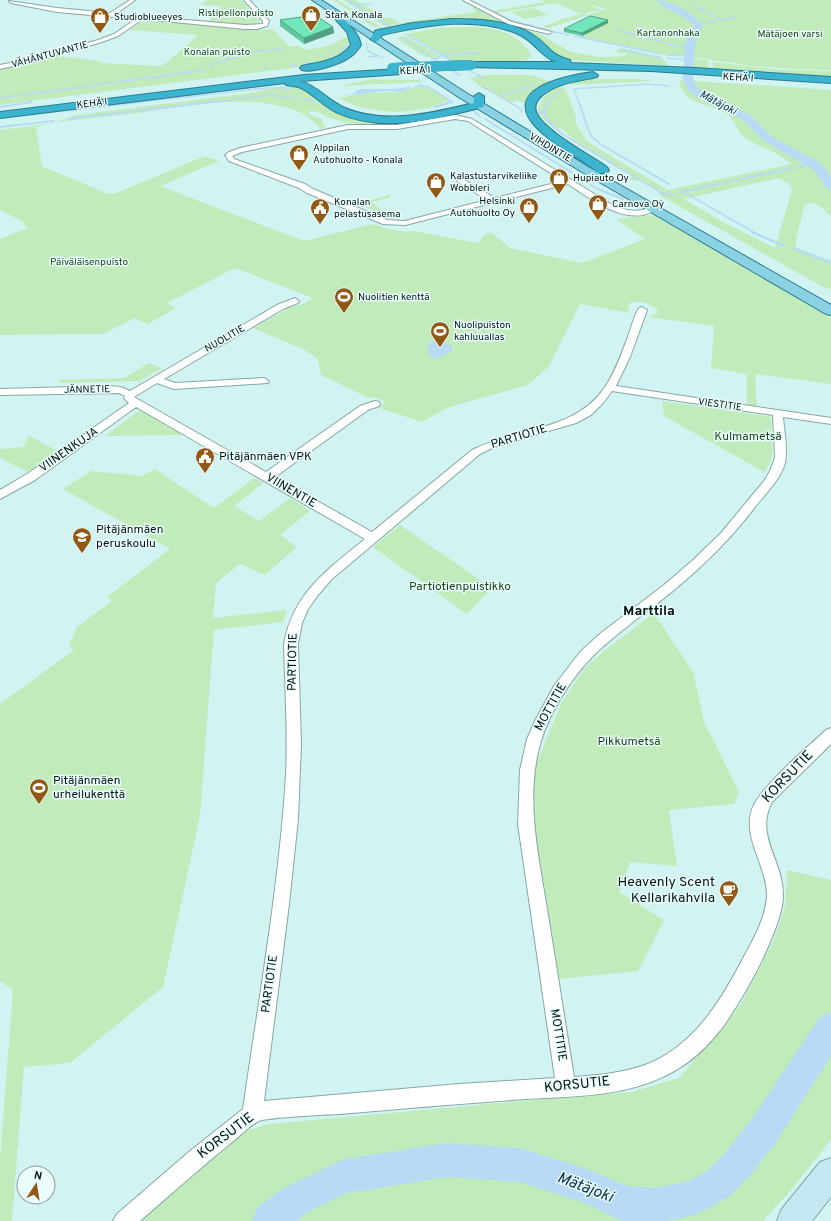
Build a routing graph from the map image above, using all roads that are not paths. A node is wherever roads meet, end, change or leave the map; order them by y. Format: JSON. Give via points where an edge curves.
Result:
{"nodes":[{"id":1,"x":17,"y":0,"type":"edge"},
{"id":2,"x":22,"y":0,"type":"edge"},
{"id":3,"x":133,"y":0,"type":"edge"},
{"id":4,"x":246,"y":0,"type":"edge"},
{"id":5,"x":316,"y":0,"type":"edge"},
{"id":6,"x":327,"y":0,"type":"edge"},
{"id":7,"x":465,"y":0,"type":"edge"},
{"id":8,"x":42,"y":7,"type":"junction"},
{"id":9,"x":333,"y":12,"type":"junction"},
{"id":10,"x":111,"y":15,"type":"junction"},
{"id":11,"x":141,"y":18,"type":"junction"},
{"id":12,"x":549,"y":32,"type":"dead end"},
{"id":13,"x":376,"y":36,"type":"junction"},
{"id":14,"x":389,"y":40,"type":"junction"},
{"id":15,"x":498,"y":64,"type":"junction"},
{"id":16,"x":0,"y":67,"type":"edge"},
{"id":17,"x":475,"y":67,"type":"junction"},
{"id":18,"x":638,"y":67,"type":"junction"},
{"id":19,"x":395,"y":70,"type":"junction"},
{"id":20,"x":671,"y":72,"type":"junction"},
{"id":21,"x":364,"y":74,"type":"junction"},
{"id":22,"x":660,"y":74,"type":"junction"},
{"id":23,"x":718,"y":74,"type":"junction"},
{"id":24,"x":831,"y":80,"type":"edge"},
{"id":25,"x":831,"y":85,"type":"edge"},
{"id":26,"x":190,"y":86,"type":"junction"},
{"id":27,"x":235,"y":86,"type":"junction"},
{"id":28,"x":475,"y":100,"type":"junction"},
{"id":29,"x":0,"y":110,"type":"edge"},
{"id":30,"x":0,"y":115,"type":"edge"},
{"id":31,"x":603,"y":170,"type":"junction"},
{"id":32,"x":461,"y":180,"type":"dead end"},
{"id":33,"x":568,"y":182,"type":"junction"},
{"id":34,"x":494,"y":201,"type":"junction"},
{"id":35,"x":653,"y":205,"type":"junction"},
{"id":36,"x":831,"y":300,"type":"edge"},
{"id":37,"x":295,"y":301,"type":"dead end"},
{"id":38,"x":642,"y":310,"type":"dead end"},
{"id":39,"x":831,"y":311,"type":"edge"},
{"id":40,"x":156,"y":380,"type":"junction"},
{"id":41,"x":264,"y":380,"type":"dead end"},
{"id":42,"x":610,"y":388,"type":"junction"},
{"id":43,"x":0,"y":392,"type":"edge"},
{"id":44,"x":133,"y":399,"type":"junction"},
{"id":45,"x":375,"y":404,"type":"dead end"},
{"id":46,"x":778,"y":413,"type":"junction"},
{"id":47,"x":831,"y":421,"type":"edge"},
{"id":48,"x":267,"y":477,"type":"junction"},
{"id":49,"x":0,"y":495,"type":"edge"},
{"id":50,"x":373,"y":538,"type":"junction"},
{"id":51,"x":831,"y":734,"type":"edge"},
{"id":52,"x":566,"y":1087,"type":"junction"},
{"id":53,"x":252,"y":1114,"type":"junction"},
{"id":54,"x":831,"y":1173,"type":"edge"},
{"id":55,"x":124,"y":1221,"type":"edge"},
{"id":56,"x":792,"y":1221,"type":"edge"}],
"edges":[{"from":1,"to":8,"type":"street","via":[[9,2]]},
{"from":2,"to":8,"type":"street"},
{"from":3,"to":10,"type":"street"},
{"from":4,"to":11,"type":"street","via":[[266,20],[266,24],[250,28]]},
{"from":5,"to":9,"type":"main road","name":"VIHDINTIE"},
{"from":6,"to":13,"type":"main road","name":"VIHDINTIE"},
{"from":7,"to":12,"type":"street","via":[[506,21]]},
{"from":8,"to":10,"type":"street"},
{"from":9,"to":13,"type":"main road","name":"VIHDINTIE"},
{"from":9,"to":26,"type":"highway","via":[[355,38],[356,45],[346,55],[301,69]]},
{"from":10,"to":11,"type":"street"},
{"from":11,"to":16,"type":"street","name":"VÄHÄNTUVANTIE","via":[[100,42]]},
{"from":13,"to":14,"type":"main road","name":"VIHDINTIE"},
{"from":13,"to":18,"type":"highway","via":[[443,23],[492,25],[525,34],[548,56],[556,60]]},
{"from":13,"to":28,"type":"main road","name":"VIHDINTIE"},
{"from":14,"to":15,"type":"highway","via":[[391,34],[439,26],[483,27],[518,36],[537,56],[530,61]]},
{"from":14,"to":28,"type":"main road","name":"VIHDINTIE"},
{"from":15,"to":17,"type":"highway","name":"KEHÄ I"},
{"from":15,"to":18,"type":"highway","name":"KEHÄ I"},
{"from":17,"to":19,"type":"highway","name":"KEHÄ I"},
{"from":17,"to":22,"type":"highway","name":"KEHÄ I"},
{"from":18,"to":20,"type":"highway","name":"KEHÄ I"},
{"from":19,"to":21,"type":"highway","name":"KEHÄ I"},
{"from":19,"to":26,"type":"highway","name":"KEHÄ I","via":[[294,75]]},
{"from":20,"to":22,"type":"highway","name":"KEHÄ I"},
{"from":20,"to":23,"type":"highway","name":"KEHÄ I"},
{"from":21,"to":27,"type":"highway","name":"KEHÄ I"},
{"from":21,"to":28,"type":"highway","via":[[323,80],[317,85],[347,107],[377,114],[414,113]]},
{"from":22,"to":31,"type":"highway","via":[[594,75],[557,83],[540,90],[531,100],[532,115],[540,125]]},
{"from":23,"to":24,"type":"highway","name":"KEHÄ I"},
{"from":23,"to":25,"type":"highway","name":"KEHÄ I"},
{"from":26,"to":29,"type":"highway","name":"KEHÄ I"},
{"from":27,"to":28,"type":"highway","via":[[301,84],[340,110],[375,118],[419,117]]},
{"from":27,"to":30,"type":"highway","name":"KEHÄ I"},
{"from":28,"to":31,"type":"main road","name":"VIHDINTIE"},
{"from":28,"to":35,"type":"main road","name":"VIHDINTIE"},
{"from":31,"to":35,"type":"main road","name":"VIHDINTIE"},
{"from":32,"to":34,"type":"street"},
{"from":33,"to":34,"type":"street"},
{"from":33,"to":34,"type":"street","via":[[470,120],[461,117],[397,127],[344,128],[231,152],[228,155],[231,160],[390,223],[405,223]]},
{"from":33,"to":35,"type":"street","via":[[606,206],[621,211],[634,213]]},
{"from":35,"to":36,"type":"main road","name":"VIHDINTIE"},
{"from":35,"to":39,"type":"main road","name":"VIHDINTIE"},
{"from":37,"to":40,"type":"street","name":"NUOLITIE","via":[[280,307]]},
{"from":38,"to":42,"type":"street","name":"PARTIOTIE"},
{"from":40,"to":41,"type":"street","via":[[174,386]]},
{"from":40,"to":44,"type":"street"},
{"from":42,"to":46,"type":"street","name":"VIESTITIE"},
{"from":42,"to":50,"type":"street","name":"PARTIOTIE","via":[[590,410],[578,418],[490,445],[476,452]]},
{"from":43,"to":44,"type":"street","name":"JÄNNETIE","via":[[108,389],[121,390]]},
{"from":44,"to":48,"type":"street","name":"VIINENTIE"},
{"from":44,"to":49,"type":"street","name":"VIINENKUJA","via":[[30,477]]},
{"from":45,"to":48,"type":"street","via":[[364,408]]},
{"from":46,"to":47,"type":"street","name":"VIESTITIE"},
{"from":46,"to":52,"type":"street","name":"MOTTITIE","via":[[781,457],[774,474],[718,545],[580,661],[550,704],[532,744],[525,791],[526,824]]},
{"from":48,"to":50,"type":"street","name":"VIINENTIE"},
{"from":50,"to":53,"type":"street","name":"PARTIOTIE","via":[[314,591],[297,616],[293,629],[291,670],[294,748],[291,803]]},
{"from":51,"to":52,"type":"street","name":"KORSUTIE","via":[[761,805],[757,825],[773,877],[776,895],[774,908],[735,993],[721,1016],[702,1038],[659,1069],[634,1078]]},
{"from":52,"to":53,"type":"street","name":"KORSUTIE","via":[[266,1110]]},
{"from":53,"to":55,"type":"street","name":"KORSUTIE"},
{"from":54,"to":56,"type":"main road"}]}
